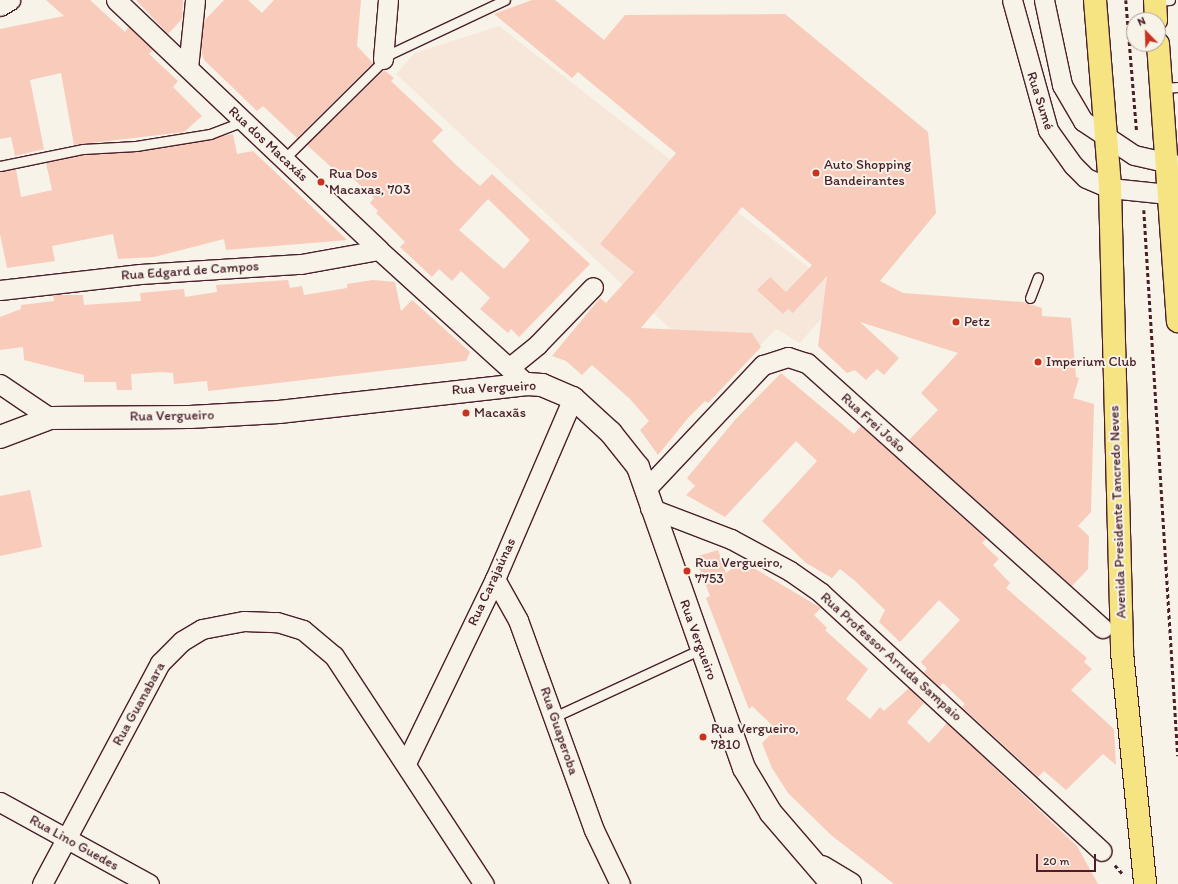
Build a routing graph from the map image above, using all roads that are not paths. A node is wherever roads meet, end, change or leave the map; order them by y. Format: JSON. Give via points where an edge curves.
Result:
{"nodes":[{"id":1,"x":10,"y":0,"type":"edge"},
{"id":2,"x":116,"y":0,"type":"edge"},
{"id":3,"x":195,"y":0,"type":"edge"},
{"id":4,"x":388,"y":0,"type":"edge"},
{"id":5,"x":505,"y":0,"type":"edge"},
{"id":6,"x":1012,"y":0,"type":"edge"},
{"id":7,"x":1044,"y":0,"type":"edge"},
{"id":8,"x":1095,"y":0,"type":"edge"},
{"id":9,"x":0,"y":6,"type":"edge"},
{"id":10,"x":1160,"y":52,"type":"edge"},
{"id":11,"x":383,"y":59,"type":"junction"},
{"id":12,"x":188,"y":68,"type":"junction"},
{"id":13,"x":1170,"y":88,"type":"edge"},
{"id":14,"x":244,"y":122,"type":"junction"},
{"id":15,"x":1107,"y":140,"type":"junction"},
{"id":16,"x":284,"y":159,"type":"junction"},
{"id":17,"x":1172,"y":165,"type":"edge"},
{"id":18,"x":0,"y":166,"type":"edge"},
{"id":19,"x":1110,"y":188,"type":"junction"},
{"id":20,"x":1174,"y":195,"type":"edge"},
{"id":21,"x":379,"y":250,"type":"junction"},
{"id":22,"x":1038,"y":277,"type":"dead end"},
{"id":23,"x":594,"y":287,"type":"dead end"},
{"id":24,"x":0,"y":290,"type":"edge"},
{"id":25,"x":1030,"y":298,"type":"dead end"},
{"id":26,"x":1178,"y":321,"type":"edge"},
{"id":27,"x":510,"y":367,"type":"junction"},
{"id":28,"x":0,"y":384,"type":"edge"},
{"id":29,"x":527,"y":384,"type":"junction"},
{"id":30,"x":573,"y":398,"type":"junction"},
{"id":31,"x":50,"y":418,"type":"junction"},
{"id":32,"x":0,"y":437,"type":"edge"},
{"id":33,"x":648,"y":499,"type":"junction"},
{"id":34,"x":495,"y":579,"type":"junction"},
{"id":35,"x":1102,"y":628,"type":"dead end"},
{"id":36,"x":701,"y":649,"type":"junction"},
{"id":37,"x":554,"y":717,"type":"junction"},
{"id":38,"x":406,"y":763,"type":"junction"},
{"id":39,"x":0,"y":802,"type":"edge"},
{"id":40,"x":67,"y":838,"type":"junction"},
{"id":41,"x":1102,"y":851,"type":"road end"},
{"id":42,"x":819,"y":866,"type":"junction"},
{"id":43,"x":1136,"y":881,"type":"edge"},
{"id":44,"x":42,"y":884,"type":"edge"},
{"id":45,"x":149,"y":884,"type":"edge"},
{"id":46,"x":484,"y":884,"type":"edge"},
{"id":47,"x":620,"y":884,"type":"edge"},
{"id":48,"x":832,"y":884,"type":"edge"},
{"id":49,"x":850,"y":884,"type":"edge"}],
"edges":[{"from":1,"to":9,"type":"street"},
{"from":2,"to":12,"type":"street","name":"Rua dos Macaxás"},
{"from":3,"to":12,"type":"street"},
{"from":4,"to":11,"type":"street"},
{"from":5,"to":11,"type":"lane","via":[[424,35]]},
{"from":6,"to":19,"type":"street","name":"Rua Sumé","via":[[1048,130],[1086,178]]},
{"from":7,"to":15,"type":"street","via":[[1062,85],[1083,121]]},
{"from":8,"to":15,"type":"highway","name":"Avenida Presidente Tancredo Neves"},
{"from":10,"to":13,"type":"highway"},
{"from":11,"to":16,"type":"lane"},
{"from":12,"to":14,"type":"street","name":"Rua dos Macaxás"},
{"from":13,"to":17,"type":"highway"},
{"from":14,"to":16,"type":"street","name":"Rua dos Macaxás"},
{"from":14,"to":18,"type":"lane","via":[[210,134],[142,145],[83,149]]},
{"from":15,"to":17,"type":"street","via":[[1139,156]]},
{"from":15,"to":19,"type":"highway","name":"Avenida Presidente Tancredo Neves"},
{"from":16,"to":21,"type":"street","name":"Rua dos Macaxás"},
{"from":17,"to":20,"type":"highway"},
{"from":19,"to":20,"type":"street","name":"Rua Sumé"},
{"from":19,"to":43,"type":"highway","name":"Avenida Presidente Tancredo Neves","via":[[1122,652]]},
{"from":20,"to":26,"type":"highway"},
{"from":21,"to":24,"type":"street","name":"Rua Edgard de Campos","via":[[301,264],[140,274]]},
{"from":21,"to":27,"type":"street","name":"Rua dos Macaxás"},
{"from":22,"to":25,"type":"lane"},
{"from":23,"to":27,"type":"street","via":[[538,344]]},
{"from":27,"to":29,"type":"street","name":"Rua dos Macaxás"},
{"from":28,"to":31,"type":"street"},
{"from":29,"to":30,"type":"main road","name":"Rua Vergueiro","via":[[542,385]]},
{"from":29,"to":31,"type":"main road","name":"Rua Vergueiro","via":[[279,412],[190,417]]},
{"from":30,"to":33,"type":"main road","name":"Rua Vergueiro","via":[[596,417],[633,460]]},
{"from":30,"to":34,"type":"street","name":"Rua Carajaúnas"},
{"from":31,"to":32,"type":"main road","name":"Rua Vergueiro"},
{"from":33,"to":35,"type":"street","name":"Rua Frei João","via":[[763,365],[788,357],[807,364]]},
{"from":33,"to":36,"type":"main road","name":"Rua Vergueiro"},
{"from":33,"to":41,"type":"street","name":"Rua Professor Arruda Sampaio","via":[[790,571],[821,593]]},
{"from":34,"to":37,"type":"street","name":"Rua Guaperoba","via":[[518,620]]},
{"from":34,"to":38,"type":"street","name":"Rua Carajaúnas"},
{"from":36,"to":37,"type":"lane"},
{"from":36,"to":42,"type":"main road","name":"Rua Vergueiro","via":[[744,768],[758,794]]},
{"from":37,"to":47,"type":"street","name":"Rua Guaperoba","via":[[594,830]]},
{"from":38,"to":40,"type":"street","name":"Rua Guanabara","via":[[357,688],[317,639],[277,622],[220,623],[182,641],[160,664]]},
{"from":38,"to":46,"type":"street","name":"Rua Guanabara"},
{"from":39,"to":40,"type":"street","name":"Rua Lino Guedes"},
{"from":40,"to":44,"type":"street","name":"Rua Guanabara"},
{"from":40,"to":45,"type":"street","name":"Rua Lino Guedes"},
{"from":42,"to":48,"type":"main road","name":"Rua Vergueiro"},
{"from":42,"to":49,"type":"main road","name":"Rua Vergueiro"}]}
